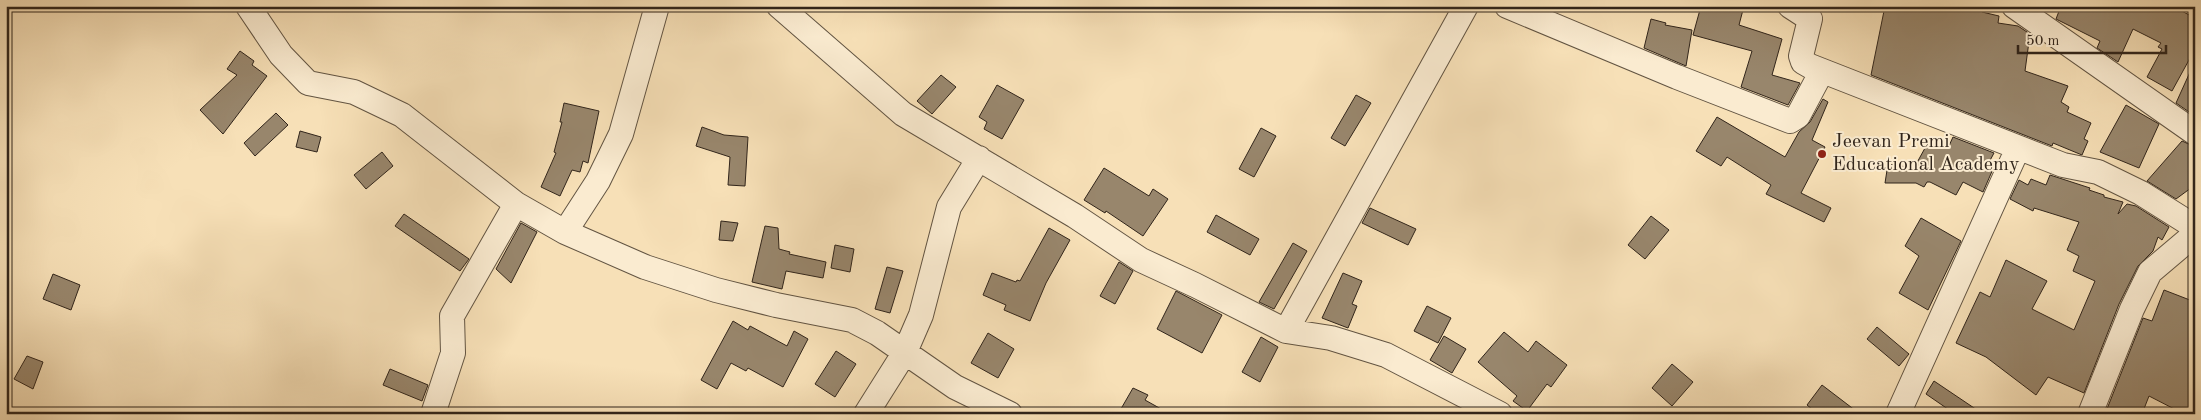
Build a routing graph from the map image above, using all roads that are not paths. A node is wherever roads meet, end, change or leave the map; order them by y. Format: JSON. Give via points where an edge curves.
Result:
{"nodes":[{"id":1,"x":248,"y":6,"type":"edge"},
{"id":2,"x":657,"y":6,"type":"edge"},
{"id":3,"x":779,"y":6,"type":"edge"},
{"id":4,"x":1466,"y":6,"type":"edge"},
{"id":5,"x":1507,"y":6,"type":"edge"},
{"id":6,"x":1790,"y":6,"type":"edge"},
{"id":7,"x":2014,"y":6,"type":"edge"},
{"id":8,"x":1822,"y":71,"type":"junction"},
{"id":9,"x":2195,"y":133,"type":"edge"},
{"id":10,"x":2018,"y":148,"type":"junction"},
{"id":11,"x":979,"y":158,"type":"junction"},
{"id":12,"x":516,"y":204,"type":"junction"},
{"id":13,"x":2195,"y":227,"type":"edge"},
{"id":14,"x":565,"y":232,"type":"junction"},
{"id":15,"x":2195,"y":234,"type":"edge"},
{"id":16,"x":1286,"y":332,"type":"junction"},
{"id":17,"x":905,"y":352,"type":"junction"},
{"id":18,"x":433,"y":414,"type":"edge"},
{"id":19,"x":866,"y":414,"type":"edge"},
{"id":20,"x":1010,"y":414,"type":"edge"},
{"id":21,"x":1500,"y":414,"type":"edge"},
{"id":22,"x":1898,"y":414,"type":"edge"},
{"id":23,"x":2090,"y":414,"type":"edge"}],
"edges":[{"from":1,"to":12,"type":"street","via":[[281,54],[308,83],[354,92],[402,115]]},
{"from":2,"to":14,"type":"street","via":[[621,134],[598,181]]},
{"from":3,"to":11,"type":"street","via":[[903,114]]},
{"from":4,"to":16,"type":"street"},
{"from":5,"to":8,"type":"street","via":[[1790,121],[1798,116]]},
{"from":6,"to":8,"type":"street","via":[[1810,19],[1801,56],[1803,62]]},
{"from":7,"to":9,"type":"street"},
{"from":8,"to":10,"type":"street"},
{"from":10,"to":13,"type":"street","via":[[2063,165],[2098,172],[2141,193]]},
{"from":10,"to":22,"type":"street"},
{"from":11,"to":16,"type":"street","via":[[1141,260]]},
{"from":11,"to":17,"type":"street","via":[[949,207],[921,315]]},
{"from":12,"to":14,"type":"street"},
{"from":12,"to":18,"type":"street","via":[[452,316],[453,352]]},
{"from":14,"to":17,"type":"street","via":[[645,267],[716,290],[852,320]]},
{"from":15,"to":23,"type":"street","via":[[2150,272]]},
{"from":16,"to":21,"type":"street","via":[[1331,338],[1386,355]]},
{"from":17,"to":19,"type":"street"},
{"from":17,"to":20,"type":"street","via":[[954,386]]}]}
